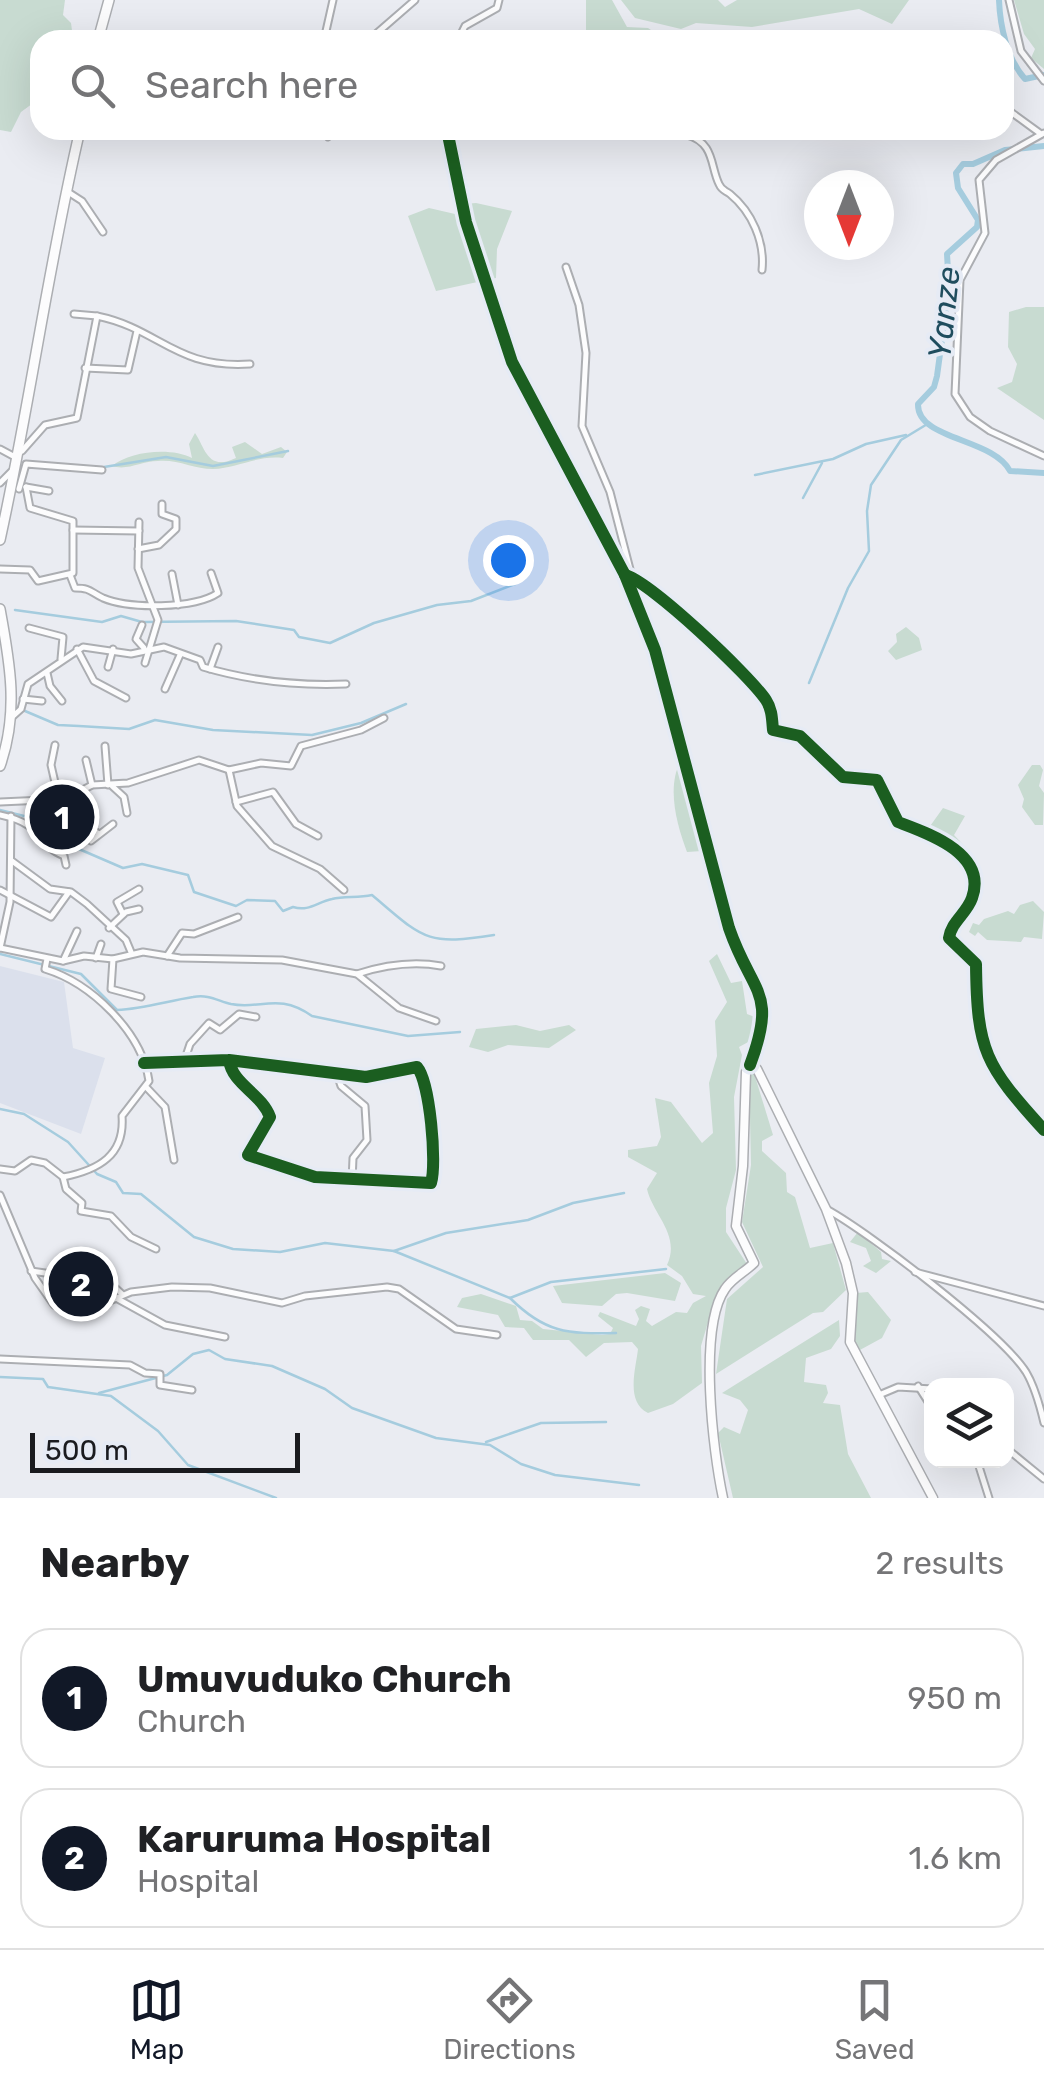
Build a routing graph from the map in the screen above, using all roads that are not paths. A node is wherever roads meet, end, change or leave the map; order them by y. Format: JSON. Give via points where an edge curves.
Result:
{"nodes":[{"id":1,"x":111,"y":0,"type":"edge"},
{"id":2,"x":333,"y":0,"type":"edge"},
{"id":3,"x":416,"y":0,"type":"edge"},
{"id":4,"x":499,"y":0,"type":"edge"},
{"id":5,"x":1009,"y":0,"type":"edge"},
{"id":6,"x":103,"y":30,"type":"edge"},
{"id":7,"x":326,"y":30,"type":"edge"},
{"id":8,"x":381,"y":30,"type":"edge"},
{"id":9,"x":463,"y":30,"type":"edge"},
{"id":10,"x":1043,"y":80,"type":"edge"},
{"id":11,"x":1014,"y":114,"type":"edge"},
{"id":12,"x":1043,"y":134,"type":"edge"},
{"id":13,"x":76,"y":140,"type":"edge"},
{"id":14,"x":76,"y":140,"type":"edge"},
{"id":15,"x":449,"y":140,"type":"edge"},
{"id":16,"x":695,"y":140,"type":"edge"},
{"id":17,"x":66,"y":191,"type":"junction"},
{"id":18,"x":103,"y":232,"type":"dead end"},
{"id":19,"x":55,"y":239,"type":"junction"},
{"id":20,"x":566,"y":267,"type":"dead end"},
{"id":21,"x":762,"y":270,"type":"dead end"},
{"id":22,"x":74,"y":314,"type":"dead end"},
{"id":23,"x":97,"y":316,"type":"junction"},
{"id":24,"x":137,"y":331,"type":"junction"},
{"id":25,"x":250,"y":364,"type":"dead end"},
{"id":26,"x":86,"y":368,"type":"junction"},
{"id":27,"x":0,"y":449,"type":"edge"},
{"id":28,"x":1044,"y":456,"type":"edge"},
{"id":29,"x":17,"y":462,"type":"junction"},
{"id":30,"x":102,"y":470,"type":"dead end"},
{"id":31,"x":0,"y":483,"type":"edge"},
{"id":32,"x":18,"y":490,"type":"junction"},
{"id":33,"x":49,"y":492,"type":"dead end"},
{"id":34,"x":162,"y":504,"type":"dead end"},
{"id":35,"x":139,"y":522,"type":"dead end"},
{"id":36,"x":73,"y":530,"type":"junction"},
{"id":37,"x":138,"y":531,"type":"junction"},
{"id":38,"x":0,"y":540,"type":"edge"},
{"id":39,"x":138,"y":549,"type":"junction"},
{"id":40,"x":0,"y":569,"type":"edge"},
{"id":41,"x":212,"y":573,"type":"dead end"},
{"id":42,"x":172,"y":574,"type":"dead end"},
{"id":43,"x":70,"y":575,"type":"junction"},
{"id":44,"x":628,"y":576,"type":"junction"},
{"id":45,"x":150,"y":604,"type":"junction"},
{"id":46,"x":178,"y":605,"type":"junction"},
{"id":47,"x":0,"y":609,"type":"edge"},
{"id":48,"x":142,"y":625,"type":"dead end"},
{"id":49,"x":29,"y":628,"type":"dead end"},
{"id":50,"x":218,"y":647,"type":"dead end"},
{"id":51,"x":147,"y":648,"type":"junction"},
{"id":52,"x":77,"y":650,"type":"junction"},
{"id":53,"x":113,"y":650,"type":"junction"},
{"id":54,"x":180,"y":654,"type":"junction"},
{"id":55,"x":61,"y":659,"type":"junction"},
{"id":56,"x":145,"y":663,"type":"dead end"},
{"id":57,"x":108,"y":668,"type":"dead end"},
{"id":58,"x":210,"y":669,"type":"junction"},
{"id":59,"x":48,"y":673,"type":"junction"},
{"id":60,"x":346,"y":684,"type":"dead end"},
{"id":61,"x":165,"y":689,"type":"dead end"},
{"id":62,"x":126,"y":698,"type":"dead end"},
{"id":63,"x":23,"y":699,"type":"junction"},
{"id":64,"x":42,"y":700,"type":"dead end"},
{"id":65,"x":62,"y":701,"type":"dead end"},
{"id":66,"x":8,"y":713,"type":"edge"},
{"id":67,"x":384,"y":718,"type":"dead end"},
{"id":68,"x":55,"y":745,"type":"dead end"},
{"id":69,"x":105,"y":746,"type":"dead end"},
{"id":70,"x":2,"y":753,"type":"edge"},
{"id":71,"x":86,"y":760,"type":"dead end"},
{"id":72,"x":0,"y":766,"type":"edge"},
{"id":73,"x":229,"y":770,"type":"junction"},
{"id":74,"x":92,"y":785,"type":"junction"},
{"id":75,"x":110,"y":786,"type":"junction"},
{"id":76,"x":62,"y":800,"type":"junction"},
{"id":77,"x":0,"y":802,"type":"edge"},
{"id":78,"x":236,"y":802,"type":"junction"},
{"id":79,"x":127,"y":812,"type":"dead end"},
{"id":80,"x":0,"y":815,"type":"edge"},
{"id":81,"x":11,"y":816,"type":"junction"},
{"id":82,"x":114,"y":824,"type":"dead end"},
{"id":83,"x":98,"y":834,"type":"junction"},
{"id":84,"x":318,"y":836,"type":"dead end"},
{"id":85,"x":90,"y":841,"type":"dead end"},
{"id":86,"x":12,"y":861,"type":"junction"},
{"id":87,"x":66,"y":864,"type":"dead end"},
{"id":88,"x":121,"y":888,"type":"dead end"},
{"id":89,"x":139,"y":889,"type":"dead end"},
{"id":90,"x":0,"y":890,"type":"edge"},
{"id":91,"x":344,"y":890,"type":"dead end"},
{"id":92,"x":68,"y":892,"type":"junction"},
{"id":93,"x":9,"y":895,"type":"junction"},
{"id":94,"x":125,"y":897,"type":"junction"},
{"id":95,"x":139,"y":909,"type":"dead end"},
{"id":96,"x":124,"y":914,"type":"junction"},
{"id":97,"x":238,"y":917,"type":"dead end"},
{"id":98,"x":109,"y":928,"type":"junction"},
{"id":99,"x":77,"y":931,"type":"dead end"},
{"id":100,"x":100,"y":944,"type":"dead end"},
{"id":101,"x":0,"y":948,"type":"edge"},
{"id":102,"x":131,"y":952,"type":"junction"},
{"id":103,"x":168,"y":956,"type":"junction"},
{"id":104,"x":96,"y":958,"type":"junction"},
{"id":105,"x":46,"y":959,"type":"junction"},
{"id":106,"x":113,"y":959,"type":"junction"},
{"id":107,"x":63,"y":960,"type":"junction"},
{"id":108,"x":441,"y":966,"type":"dead end"},
{"id":109,"x":358,"y":974,"type":"junction"},
{"id":110,"x":141,"y":998,"type":"dead end"},
{"id":111,"x":256,"y":1016,"type":"dead end"},
{"id":112,"x":436,"y":1021,"type":"dead end"},
{"id":113,"x":185,"y":1058,"type":"junction"},
{"id":114,"x":229,"y":1060,"type":"junction"},
{"id":115,"x":144,"y":1063,"type":"junction"},
{"id":116,"x":750,"y":1064,"type":"junction"},
{"id":117,"x":337,"y":1074,"type":"junction"},
{"id":118,"x":147,"y":1088,"type":"junction"},
{"id":119,"x":1044,"y":1130,"type":"edge"},
{"id":120,"x":174,"y":1160,"type":"dead end"},
{"id":121,"x":0,"y":1169,"type":"edge"},
{"id":122,"x":63,"y":1178,"type":"junction"},
{"id":123,"x":352,"y":1181,"type":"junction"},
{"id":124,"x":0,"y":1196,"type":"edge"},
{"id":125,"x":826,"y":1209,"type":"junction"},
{"id":126,"x":156,"y":1249,"type":"dead end"},
{"id":127,"x":31,"y":1271,"type":"junction"},
{"id":128,"x":912,"y":1271,"type":"junction"},
{"id":129,"x":119,"y":1296,"type":"junction"},
{"id":130,"x":1044,"y":1306,"type":"edge"},
{"id":131,"x":497,"y":1335,"type":"dead end"},
{"id":132,"x":225,"y":1337,"type":"dead end"},
{"id":133,"x":0,"y":1359,"type":"edge"},
{"id":134,"x":918,"y":1386,"type":"junction"},
{"id":135,"x":924,"y":1387,"type":"edge"},
{"id":136,"x":192,"y":1390,"type":"dead end"},
{"id":137,"x":879,"y":1395,"type":"junction"},
{"id":138,"x":924,"y":1395,"type":"edge"},
{"id":139,"x":1044,"y":1423,"type":"edge"},
{"id":140,"x":1014,"y":1454,"type":"edge"},
{"id":141,"x":980,"y":1468,"type":"edge"},
{"id":142,"x":1044,"y":1478,"type":"edge"},
{"id":143,"x":723,"y":1498,"type":"edge"},
{"id":144,"x":934,"y":1498,"type":"edge"},
{"id":145,"x":989,"y":1498,"type":"edge"}],
"edges":[{"from":1,"to":6,"type":"highway"},
{"from":2,"to":7,"type":"street"},
{"from":3,"to":8,"type":"street"},
{"from":4,"to":9,"type":"street"},
{"from":5,"to":10,"type":"street","via":[[1020,50]]},
{"from":11,"to":12,"type":"street"},
{"from":12,"to":28,"type":"street","via":[[996,160],[979,180],[985,233],[961,273],[954,384],[970,417]]},
{"from":13,"to":17,"type":"highway"},
{"from":14,"to":19,"type":"highway"},
{"from":15,"to":44,"type":"street","via":[[466,222],[512,362]]},
{"from":16,"to":21,"type":"street","via":[[714,160],[720,187],[750,219],[763,247]]},
{"from":17,"to":18,"type":"street"},
{"from":17,"to":19,"type":"highway"},
{"from":19,"to":29,"type":"highway"},
{"from":20,"to":44,"type":"street","via":[[584,332],[581,419],[610,492]]},
{"from":22,"to":23,"type":"street"},
{"from":23,"to":24,"type":"street"},
{"from":23,"to":26,"type":"street"},
{"from":24,"to":25,"type":"street","via":[[196,362]]},
{"from":24,"to":26,"type":"street","via":[[128,370]]},
{"from":26,"to":29,"type":"street","via":[[76,420],[45,424]]},
{"from":27,"to":29,"type":"street"},
{"from":29,"to":31,"type":"street"},
{"from":29,"to":32,"type":"highway"},
{"from":30,"to":32,"type":"street","via":[[26,464]]},
{"from":32,"to":33,"type":"street"},
{"from":32,"to":36,"type":"street","via":[[27,506],[73,521]]},
{"from":32,"to":38,"type":"highway"},
{"from":34,"to":39,"type":"street","via":[[162,514],[176,519],[176,530]]},
{"from":35,"to":37,"type":"street"},
{"from":36,"to":37,"type":"street"},
{"from":36,"to":43,"type":"street"},
{"from":37,"to":39,"type":"street"},
{"from":39,"to":45,"type":"street"},
{"from":40,"to":43,"type":"street","via":[[30,570],[38,582]]},
{"from":41,"to":46,"type":"street","via":[[218,593]]},
{"from":42,"to":46,"type":"street"},
{"from":43,"to":45,"type":"street","via":[[75,588]]},
{"from":44,"to":116,"type":"street","via":[[655,650],[729,928],[764,1002],[764,1026]]},
{"from":44,"to":119,"type":"street","via":[[750,681],[771,711],[773,730],[800,736],[843,778],[877,780],[898,822],[926,830],[970,868],[973,896],[948,938],[976,964],[975,1014],[989,1064]]},
{"from":45,"to":46,"type":"street"},
{"from":45,"to":51,"type":"street","via":[[158,620]]},
{"from":47,"to":66,"type":"highway","via":[[10,662]]},
{"from":48,"to":51,"type":"street","via":[[136,639]]},
{"from":49,"to":55,"type":"street","via":[[63,636]]},
{"from":50,"to":58,"type":"street"},
{"from":51,"to":53,"type":"street","via":[[132,654]]},
{"from":51,"to":54,"type":"street"},
{"from":51,"to":56,"type":"street"},
{"from":52,"to":53,"type":"street"},
{"from":52,"to":55,"type":"street"},
{"from":52,"to":62,"type":"street","via":[[94,682]]},
{"from":53,"to":57,"type":"street"},
{"from":54,"to":58,"type":"street"},
{"from":54,"to":61,"type":"street"},
{"from":55,"to":59,"type":"street"},
{"from":58,"to":60,"type":"street","via":[[279,683]]},
{"from":59,"to":63,"type":"street","via":[[28,684]]},
{"from":59,"to":65,"type":"street"},
{"from":63,"to":64,"type":"street"},
{"from":63,"to":66,"type":"street","via":[[18,714]]},
{"from":66,"to":70,"type":"highway"},
{"from":67,"to":73,"type":"street","via":[[301,746],[291,766]]},
{"from":68,"to":76,"type":"street","via":[[51,765]]},
{"from":69,"to":75,"type":"street"},
{"from":70,"to":72,"type":"highway"},
{"from":71,"to":74,"type":"street"},
{"from":73,"to":75,"type":"street","via":[[198,760]]},
{"from":73,"to":78,"type":"street"},
{"from":74,"to":75,"type":"street"},
{"from":74,"to":76,"type":"street"},
{"from":75,"to":79,"type":"street","via":[[124,797]]},
{"from":76,"to":77,"type":"street"},
{"from":76,"to":83,"type":"street"},
{"from":78,"to":84,"type":"street","via":[[273,792],[296,824]]},
{"from":78,"to":91,"type":"street","via":[[274,848],[320,869]]},
{"from":80,"to":81,"type":"street"},
{"from":81,"to":86,"type":"street"},
{"from":81,"to":87,"type":"street","via":[[41,833]]},
{"from":82,"to":83,"type":"street"},
{"from":83,"to":85,"type":"street"},
{"from":86,"to":92,"type":"street","via":[[50,889]]},
{"from":86,"to":93,"type":"street"},
{"from":88,"to":94,"type":"street"},
{"from":89,"to":94,"type":"street"},
{"from":90,"to":93,"type":"street"},
{"from":92,"to":93,"type":"street","via":[[52,917]]},
{"from":92,"to":98,"type":"street"},
{"from":93,"to":101,"type":"street"},
{"from":94,"to":96,"type":"street","via":[[117,904]]},
{"from":95,"to":96,"type":"street"},
{"from":96,"to":98,"type":"street"},
{"from":97,"to":103,"type":"street","via":[[182,933]]},
{"from":98,"to":102,"type":"street"},
{"from":99,"to":107,"type":"street"},
{"from":100,"to":104,"type":"street"},
{"from":101,"to":105,"type":"street"},
{"from":102,"to":103,"type":"street"},
{"from":102,"to":106,"type":"street"},
{"from":103,"to":109,"type":"street","via":[[270,958]]},
{"from":104,"to":106,"type":"street"},
{"from":104,"to":107,"type":"street"},
{"from":105,"to":107,"type":"street"},
{"from":105,"to":115,"type":"street","via":[[45,969],[94,996]]},
{"from":106,"to":110,"type":"street","via":[[112,989]]},
{"from":108,"to":109,"type":"street","via":[[424,962]]},
{"from":109,"to":112,"type":"street","via":[[399,1008]]},
{"from":111,"to":113,"type":"street","via":[[238,1014],[220,1030],[208,1023]]},
{"from":113,"to":114,"type":"street"},
{"from":113,"to":115,"type":"street"},
{"from":114,"to":117,"type":"street"},
{"from":114,"to":123,"type":"street","via":[[232,1073],[270,1117],[248,1155],[315,1177]]},
{"from":115,"to":118,"type":"street"},
{"from":116,"to":125,"type":"main road"},
{"from":116,"to":143,"type":"main road","via":[[736,1226],[754,1263],[722,1295],[712,1350],[713,1448]]},
{"from":117,"to":123,"type":"street","via":[[341,1086],[366,1106],[367,1140],[353,1158]]},
{"from":117,"to":123,"type":"street","via":[[366,1077],[416,1068],[430,1097],[430,1184]]},
{"from":118,"to":120,"type":"street","via":[[164,1106]]},
{"from":118,"to":122,"type":"street","via":[[122,1116],[118,1151]]},
{"from":121,"to":122,"type":"street","via":[[12,1172],[38,1161]]},
{"from":122,"to":126,"type":"street","via":[[82,1203],[80,1211],[111,1216],[131,1237]]},
{"from":124,"to":127,"type":"street"},
{"from":125,"to":128,"type":"street"},
{"from":125,"to":137,"type":"main road","via":[[852,1286],[850,1342]]},
{"from":127,"to":129,"type":"street","via":[[109,1282]]},
{"from":127,"to":129,"type":"street","via":[[48,1298],[67,1312]]},
{"from":128,"to":130,"type":"street"},
{"from":128,"to":139,"type":"street","via":[[1022,1366]]},
{"from":129,"to":131,"type":"street","via":[[203,1288],[282,1303],[390,1287],[456,1329]]},
{"from":129,"to":132,"type":"street","via":[[165,1325]]},
{"from":133,"to":136,"type":"street","via":[[130,1365],[160,1374],[166,1388]]},
{"from":134,"to":135,"type":"street"},
{"from":134,"to":137,"type":"street"},
{"from":134,"to":138,"type":"street"},
{"from":137,"to":144,"type":"main road"},
{"from":140,"to":142,"type":"street"},
{"from":141,"to":145,"type":"street"}]}
